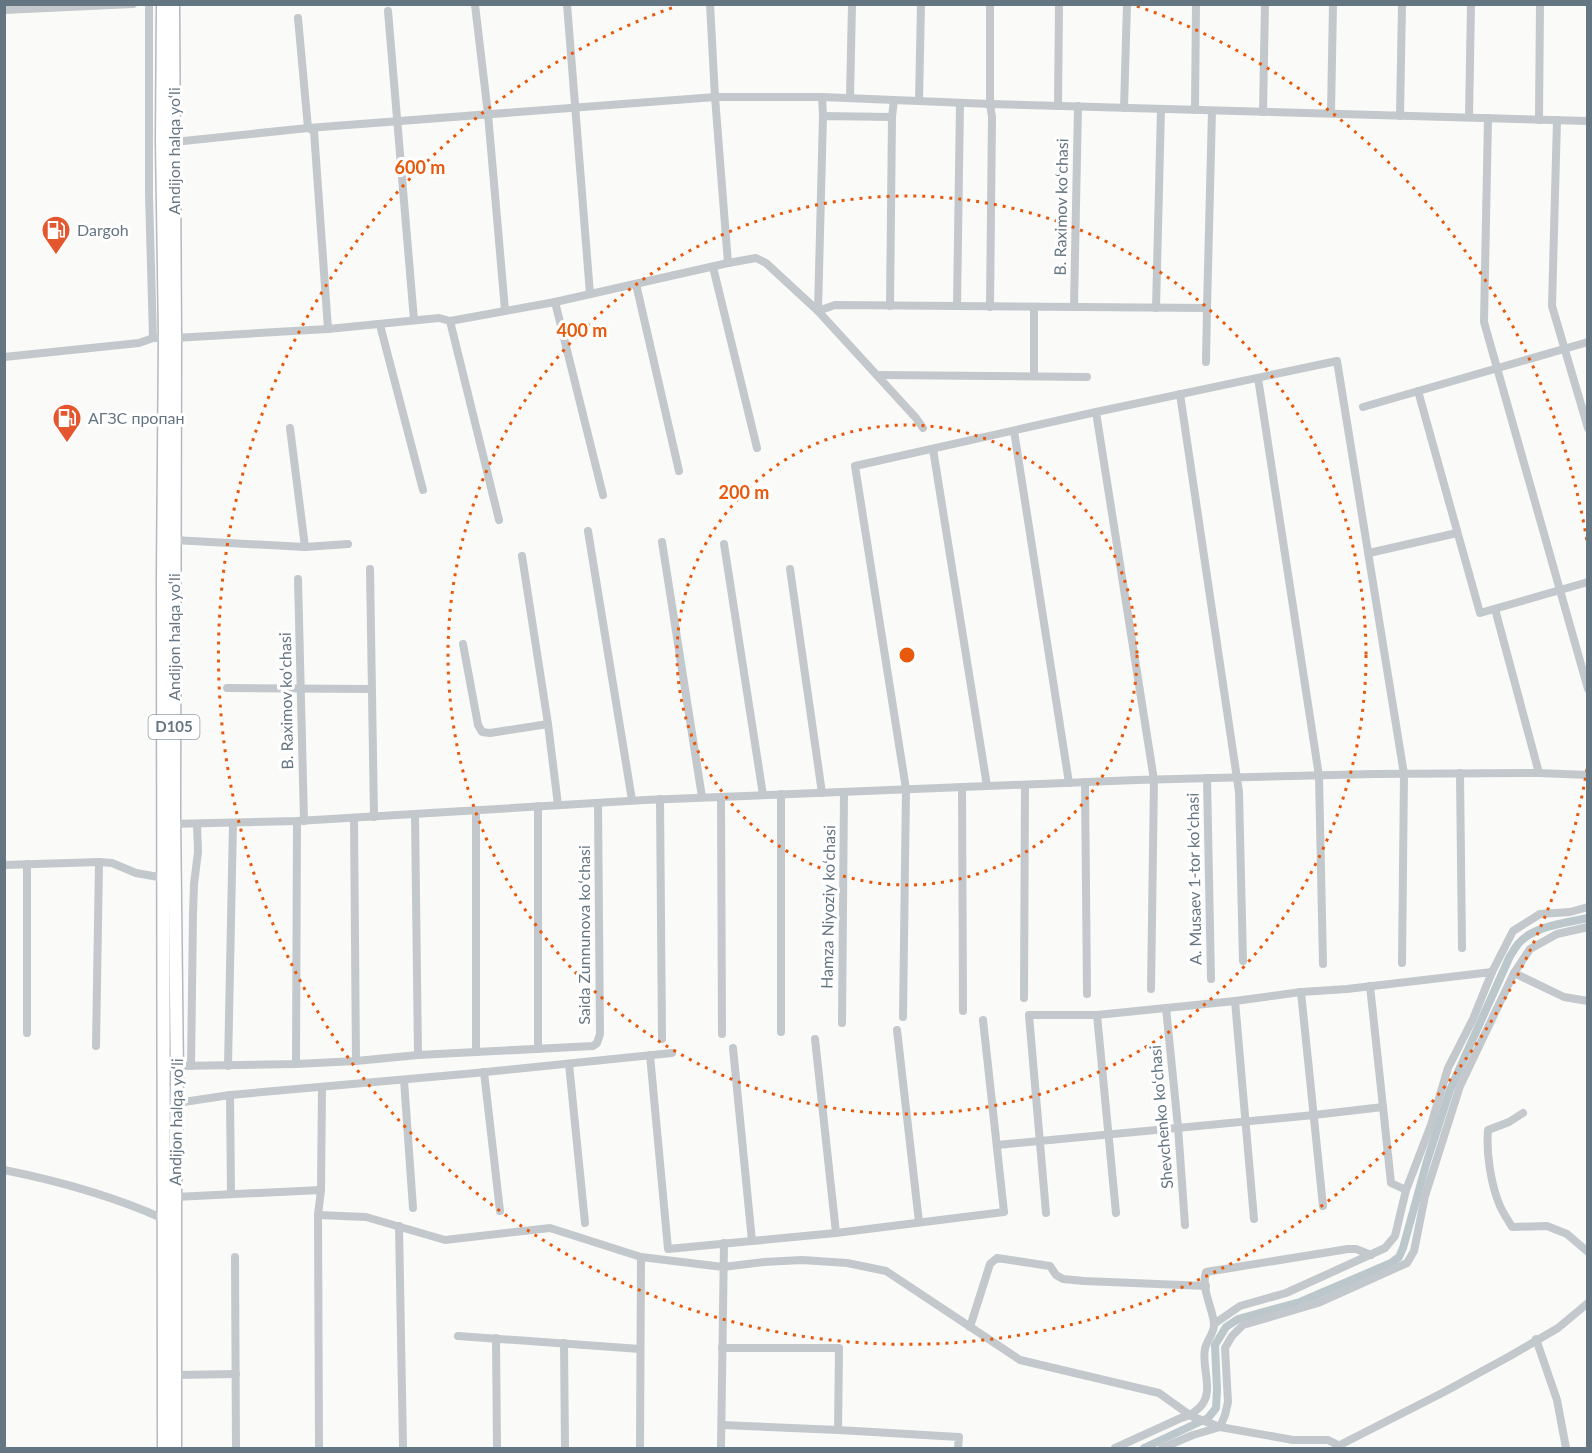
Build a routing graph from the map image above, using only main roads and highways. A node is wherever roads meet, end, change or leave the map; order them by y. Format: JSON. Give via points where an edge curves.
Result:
{"nodes":[{"id":1,"x":163,"y":4,"type":"edge"},
{"id":2,"x":173,"y":4,"type":"edge"},
{"id":3,"x":164,"y":338,"type":"junction"},
{"id":4,"x":169,"y":824,"type":"junction"},
{"id":5,"x":164,"y":1449,"type":"edge"},
{"id":6,"x":175,"y":1449,"type":"edge"}],
"edges":[{"from":1,"to":3,"type":"highway","name":"Andijon halqa yo‘li","number":"D105"},
{"from":2,"to":3,"type":"highway","name":"Andijon halqa yo‘li","number":"D105","via":[[174,142]]},
{"from":3,"to":4,"type":"highway","name":"Andijon halqa yo‘li","number":"D105"},
{"from":3,"to":4,"type":"highway","name":"Andijon halqa yo‘li","number":"D105","via":[[174,540]]},
{"from":4,"to":5,"type":"highway","name":"Andijon halqa yo‘li","number":"D105","via":[[164,878]]},
{"from":4,"to":6,"type":"highway","name":"Andijon halqa yo‘li","number":"D105","via":[[177,1066]]}]}
